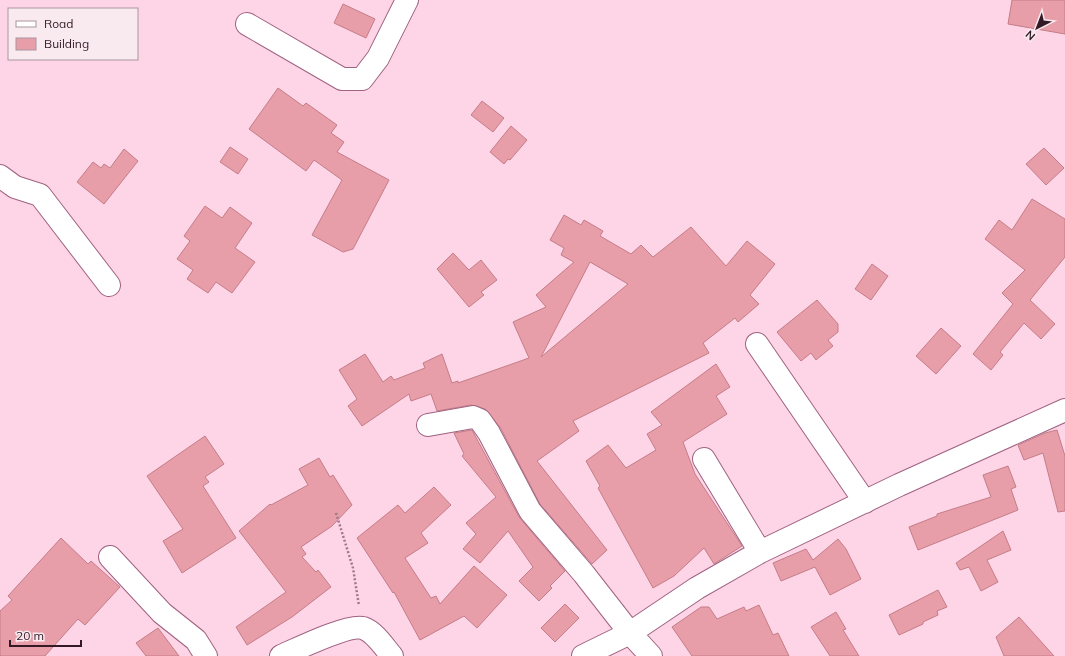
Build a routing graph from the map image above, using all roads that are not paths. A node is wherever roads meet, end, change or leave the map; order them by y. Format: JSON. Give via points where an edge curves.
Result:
{"nodes":[{"id":1,"x":407,"y":0,"type":"edge"},
{"id":2,"x":247,"y":24,"type":"dead end"},
{"id":3,"x":0,"y":176,"type":"edge"},
{"id":4,"x":109,"y":285,"type":"dead end"},
{"id":5,"x":757,"y":344,"type":"dead end"},
{"id":6,"x":1065,"y":410,"type":"edge"},
{"id":7,"x":428,"y":425,"type":"dead end"},
{"id":8,"x":704,"y":459,"type":"dead end"},
{"id":9,"x":865,"y":502,"type":"junction"},
{"id":10,"x":760,"y":552,"type":"junction"},
{"id":11,"x":110,"y":557,"type":"dead end"},
{"id":12,"x":630,"y":633,"type":"junction"},
{"id":13,"x":206,"y":656,"type":"edge"},
{"id":14,"x":281,"y":656,"type":"edge"},
{"id":15,"x":392,"y":656,"type":"edge"},
{"id":16,"x":583,"y":656,"type":"edge"},
{"id":17,"x":651,"y":656,"type":"edge"}],
"edges":[{"from":1,"to":2,"type":"street","via":[[378,58],[362,79],[342,79]]},
{"from":3,"to":4,"type":"street","via":[[15,186],[40,195]]},
{"from":5,"to":9,"type":"street"},
{"from":6,"to":9,"type":"street"},
{"from":7,"to":12,"type":"street","via":[[473,417],[480,420],[530,511]]},
{"from":8,"to":10,"type":"street"},
{"from":9,"to":10,"type":"street"},
{"from":10,"to":12,"type":"street","via":[[697,588]]},
{"from":11,"to":13,"type":"street","via":[[162,613],[196,640]]},
{"from":12,"to":16,"type":"street"},
{"from":12,"to":17,"type":"street"},
{"from":14,"to":15,"type":"street","via":[[350,628],[363,628],[375,636]]}]}
